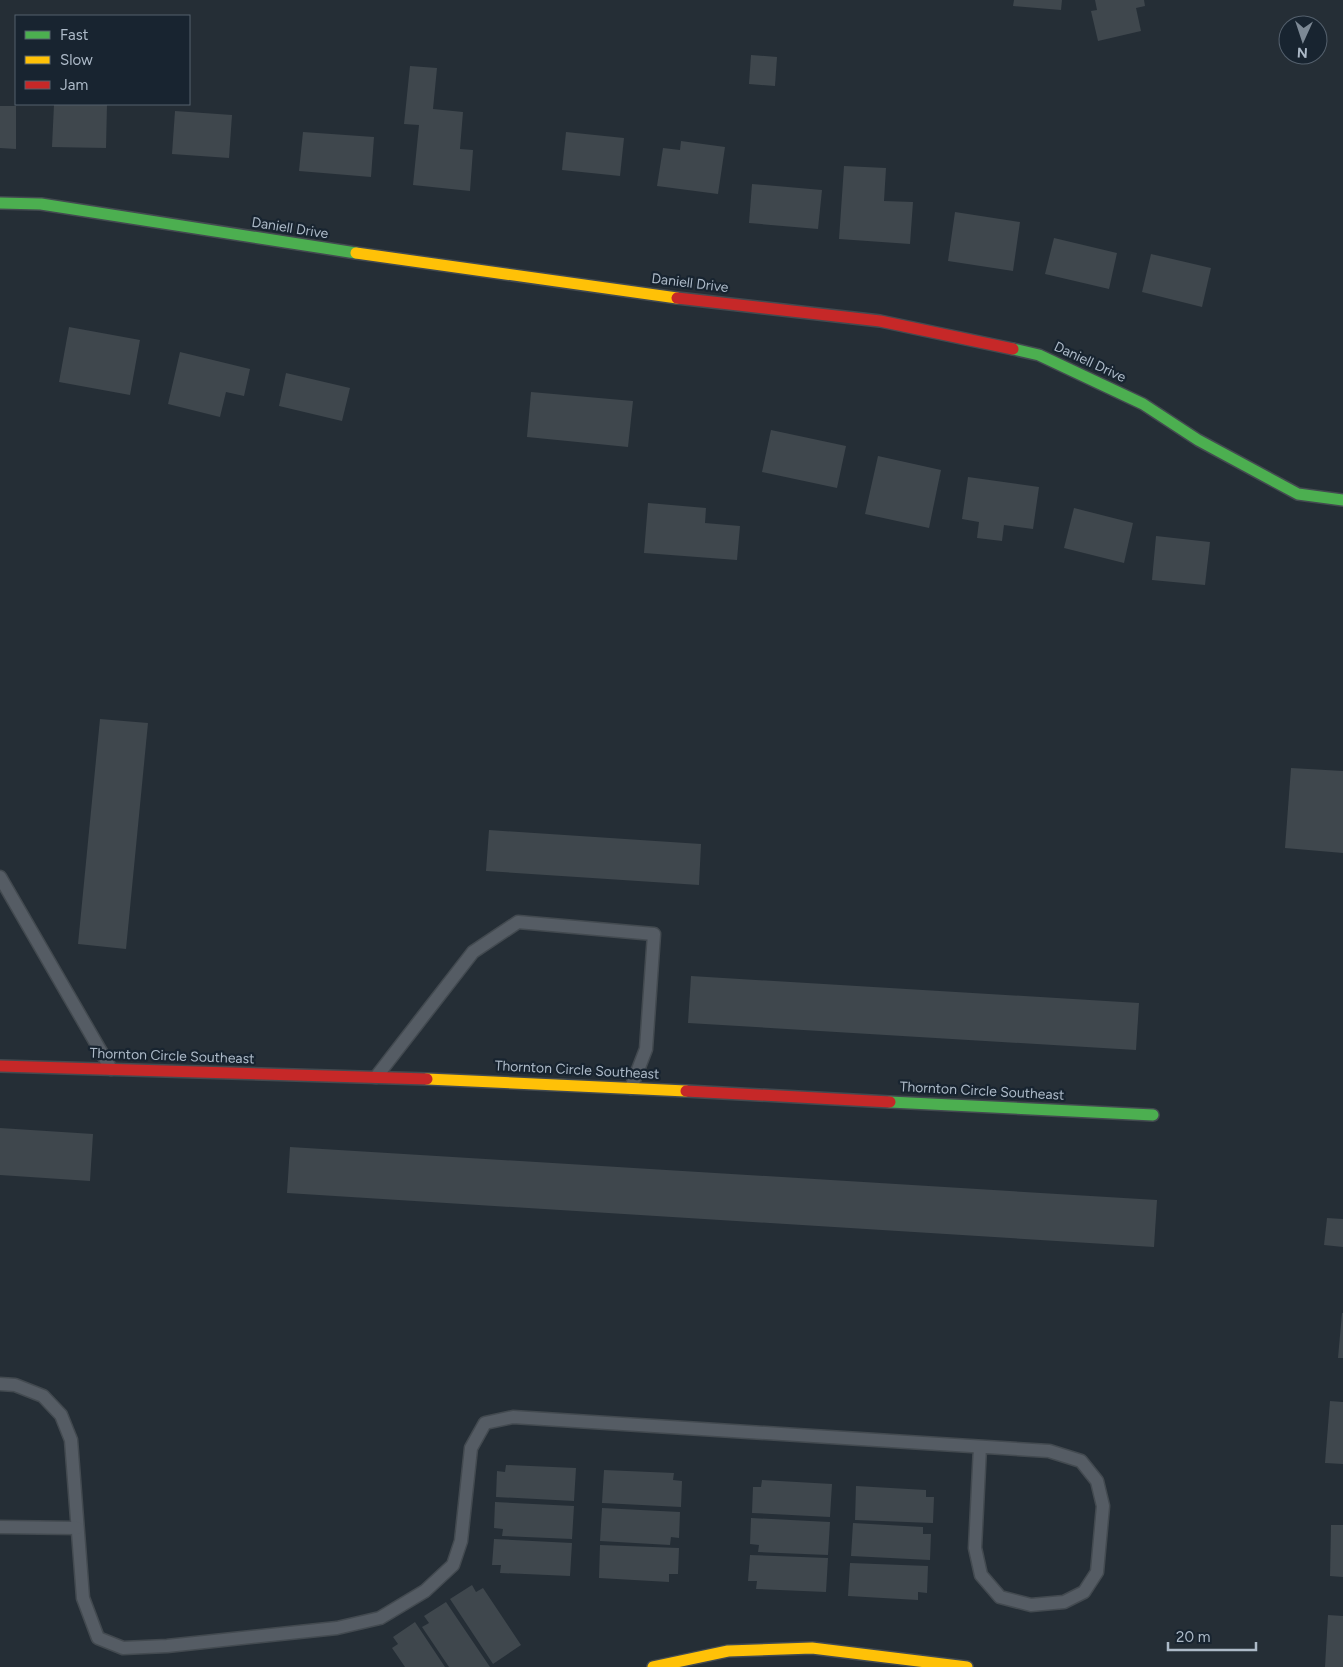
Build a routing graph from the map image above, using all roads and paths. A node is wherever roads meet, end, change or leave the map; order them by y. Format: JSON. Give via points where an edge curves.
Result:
{"nodes":[{"id":1,"x":0,"y":203,"type":"edge"},
{"id":2,"x":1343,"y":500,"type":"edge"},
{"id":3,"x":0,"y":877,"type":"edge"},
{"id":4,"x":0,"y":1066,"type":"edge"},
{"id":5,"x":111,"y":1069,"type":"junction"},
{"id":6,"x":376,"y":1077,"type":"junction"},
{"id":7,"x":631,"y":1088,"type":"junction"},
{"id":8,"x":1153,"y":1115,"type":"dead end"},
{"id":9,"x":0,"y":1384,"type":"edge"},
{"id":10,"x":980,"y":1447,"type":"junction"},
{"id":11,"x":0,"y":1527,"type":"edge"},
{"id":12,"x":77,"y":1528,"type":"junction"},
{"id":13,"x":653,"y":1667,"type":"edge"},
{"id":14,"x":967,"y":1667,"type":"edge"}],
"edges":[{"from":1,"to":2,"type":"street","name":"Daniell Drive","via":[[41,204],[348,252],[880,322],[1039,355],[1143,404],[1198,440],[1298,494]]},
{"from":3,"to":5,"type":"lane"},
{"from":4,"to":5,"type":"street","name":"Thornton Circle Southeast"},
{"from":5,"to":6,"type":"street","name":"Thornton Circle Southeast"},
{"from":6,"to":7,"type":"street","name":"Thornton Circle Southeast"},
{"from":6,"to":7,"type":"lane","via":[[473,952],[518,922],[654,934],[646,1050]]},
{"from":7,"to":8,"type":"street","name":"Thornton Circle Southeast"},
{"from":9,"to":12,"type":"lane","via":[[15,1385],[43,1396],[61,1415],[71,1440]]},
{"from":10,"to":10,"type":"lane","via":[[1048,1451],[1081,1461],[1097,1481],[1103,1506],[1097,1572],[1084,1592],[1064,1602],[1031,1605],[1000,1597],[981,1575],[975,1548]]},
{"from":10,"to":12,"type":"lane","via":[[513,1416],[485,1423],[471,1448],[461,1541],[453,1566],[425,1591],[380,1618],[337,1628],[167,1646],[122,1648],[98,1638],[83,1598]]},
{"from":11,"to":12,"type":"lane"},
{"from":13,"to":14,"type":"street","via":[[728,1651],[812,1648]]}]}
